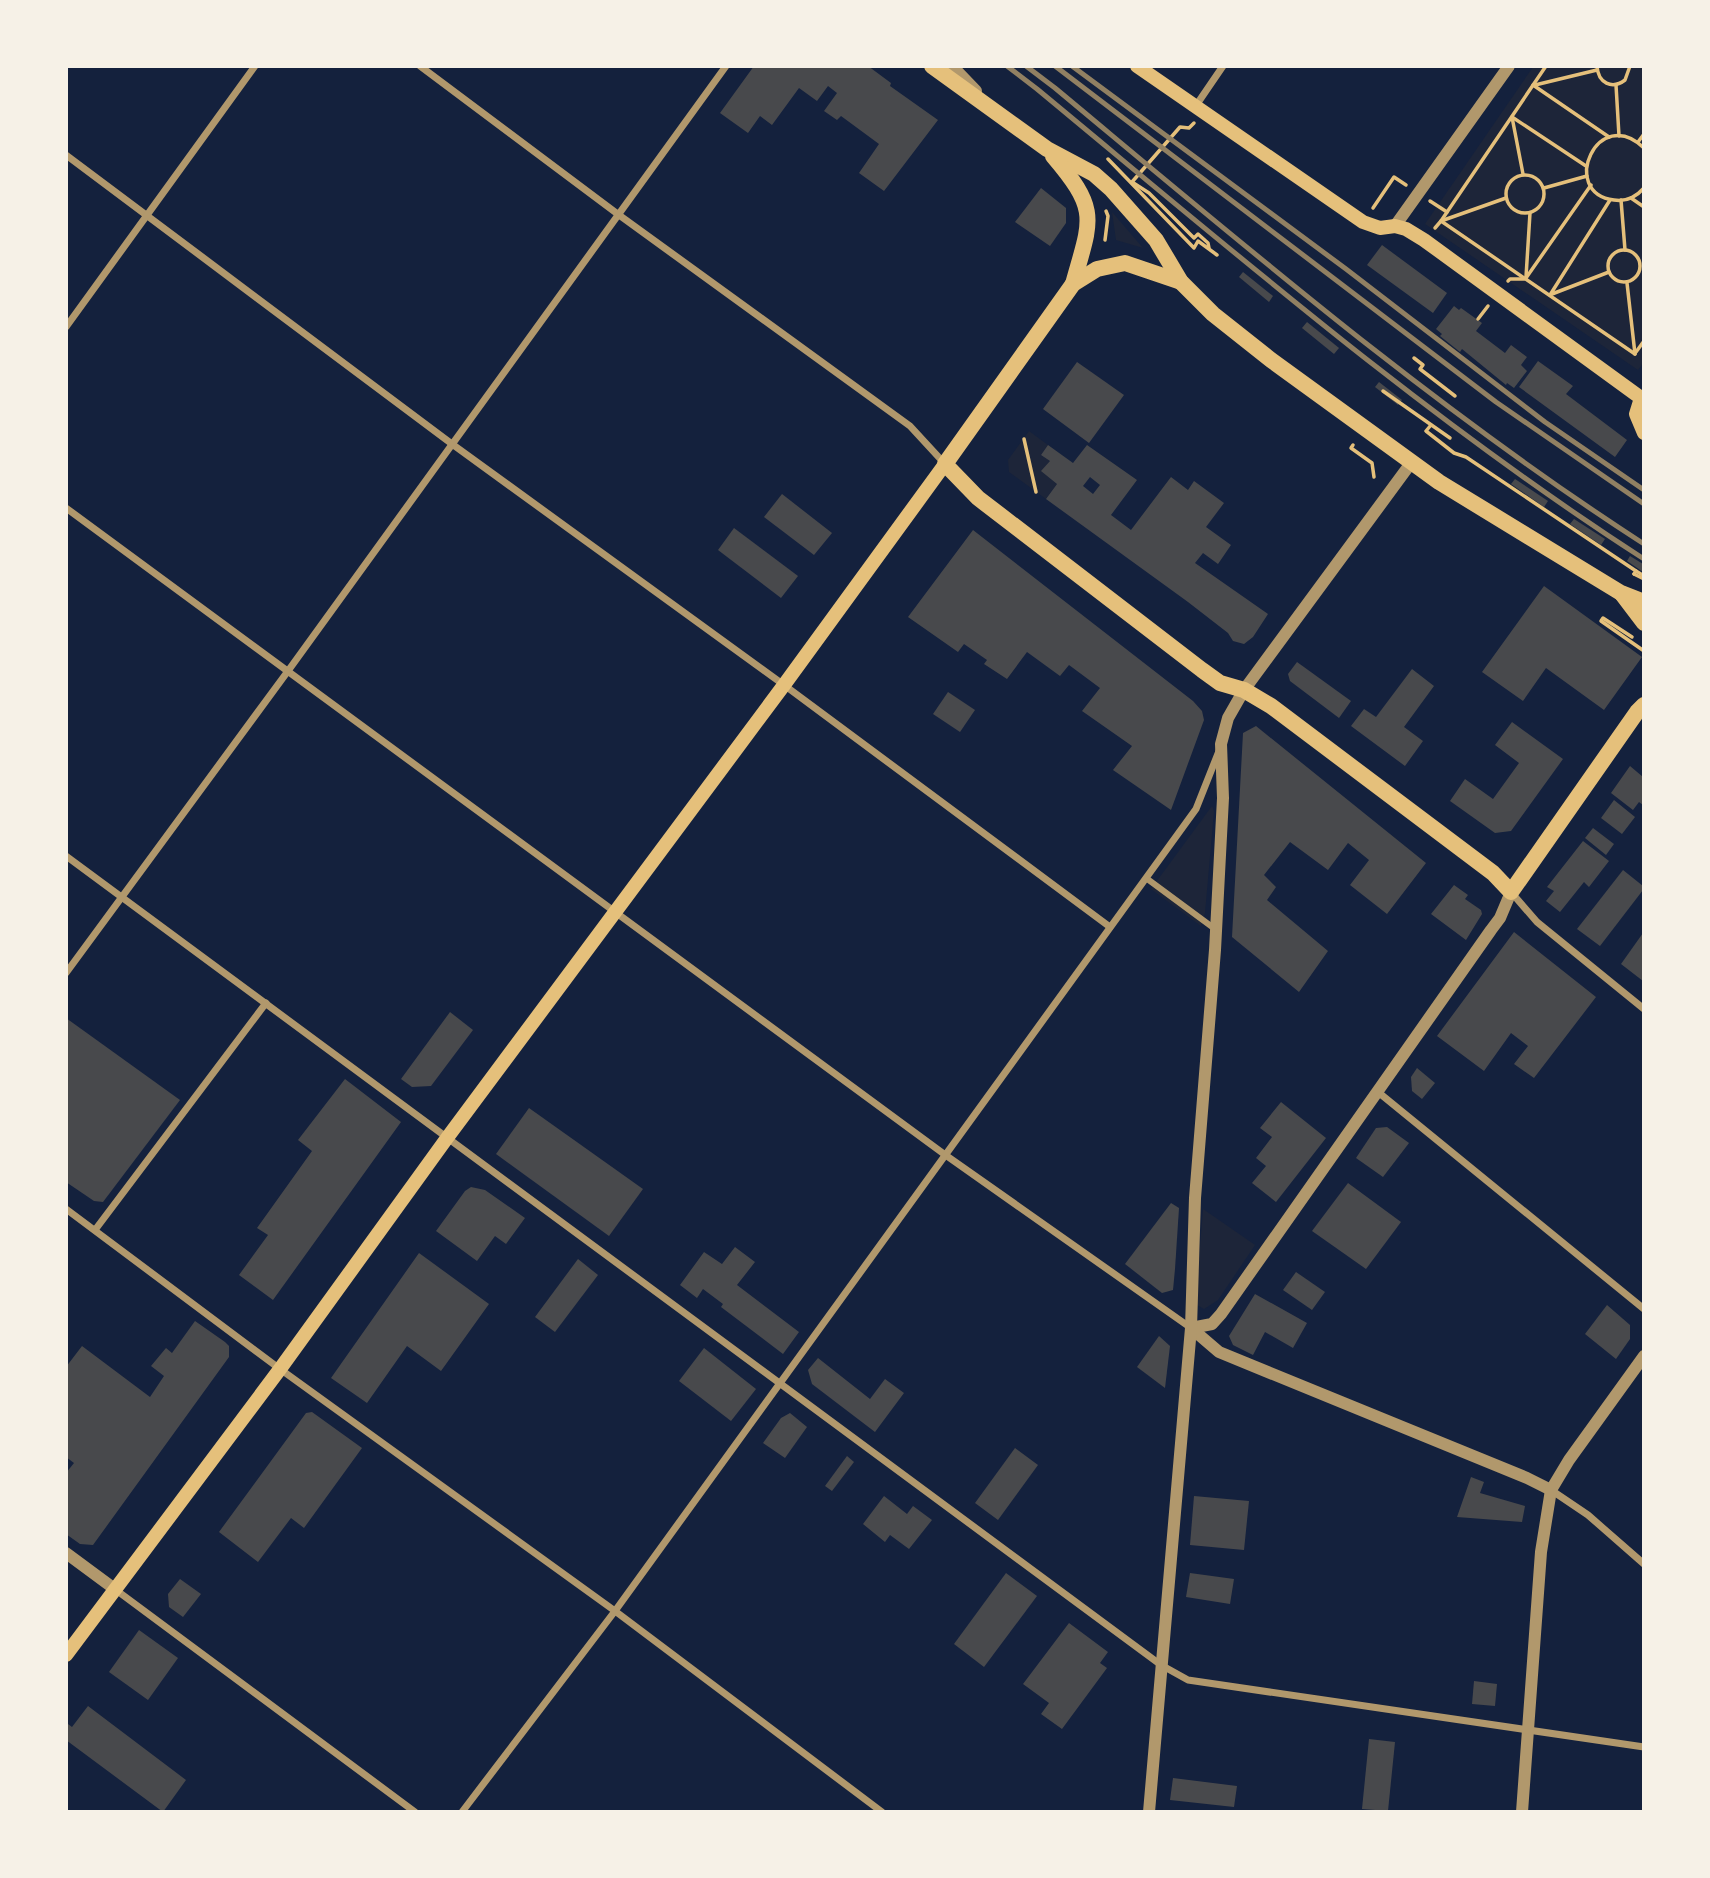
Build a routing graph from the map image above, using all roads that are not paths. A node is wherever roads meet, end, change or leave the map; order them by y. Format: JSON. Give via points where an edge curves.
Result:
{"nodes":[{"id":1,"x":255,"y":66,"type":"edge"},
{"id":2,"x":420,"y":66,"type":"edge"},
{"id":3,"x":726,"y":66,"type":"edge"},
{"id":4,"x":932,"y":66,"type":"edge"},
{"id":5,"x":952,"y":66,"type":"edge"},
{"id":6,"x":1137,"y":66,"type":"edge"},
{"id":7,"x":1223,"y":66,"type":"edge"},
{"id":8,"x":1509,"y":66,"type":"edge"},
{"id":9,"x":1199,"y":110,"type":"junction"},
{"id":10,"x":1001,"y":117,"type":"junction"},
{"id":11,"x":1047,"y":149,"type":"junction"},
{"id":12,"x":66,"y":155,"type":"edge"},
{"id":13,"x":148,"y":215,"type":"junction"},
{"id":14,"x":619,"y":215,"type":"junction"},
{"id":15,"x":1395,"y":226,"type":"junction"},
{"id":16,"x":1181,"y":282,"type":"junction"},
{"id":17,"x":1073,"y":284,"type":"junction"},
{"id":18,"x":66,"y":327,"type":"edge"},
{"id":19,"x":1642,"y":397,"type":"edge"},
{"id":20,"x":1643,"y":433,"type":"edge"},
{"id":21,"x":452,"y":444,"type":"junction"},
{"id":22,"x":1411,"y":463,"type":"junction"},
{"id":23,"x":945,"y":464,"type":"junction"},
{"id":24,"x":66,"y":508,"type":"edge"},
{"id":25,"x":1621,"y":593,"type":"junction"},
{"id":26,"x":1643,"y":602,"type":"edge"},
{"id":27,"x":1643,"y":624,"type":"edge"},
{"id":28,"x":288,"y":671,"type":"junction"},
{"id":29,"x":784,"y":685,"type":"junction"},
{"id":30,"x":1244,"y":691,"type":"junction"},
{"id":31,"x":1643,"y":693,"type":"edge"},
{"id":32,"x":1640,"y":708,"type":"edge"},
{"id":33,"x":1221,"y":744,"type":"junction"},
{"id":34,"x":66,"y":856,"type":"edge"},
{"id":35,"x":1146,"y":878,"type":"junction"},
{"id":36,"x":1511,"y":892,"type":"junction"},
{"id":37,"x":123,"y":898,"type":"junction"},
{"id":38,"x":614,"y":912,"type":"junction"},
{"id":39,"x":1110,"y":927,"type":"junction"},
{"id":40,"x":1216,"y":929,"type":"junction"},
{"id":41,"x":66,"y":973,"type":"edge"},
{"id":42,"x":265,"y":1003,"type":"junction"},
{"id":43,"x":1643,"y":1010,"type":"edge"},
{"id":44,"x":1378,"y":1092,"type":"junction"},
{"id":45,"x":447,"y":1138,"type":"junction"},
{"id":46,"x":944,"y":1154,"type":"junction"},
{"id":47,"x":66,"y":1209,"type":"edge"},
{"id":48,"x":95,"y":1230,"type":"junction"},
{"id":49,"x":1643,"y":1310,"type":"edge"},
{"id":50,"x":1191,"y":1328,"type":"junction"},
{"id":51,"x":1643,"y":1356,"type":"edge"},
{"id":52,"x":280,"y":1369,"type":"junction"},
{"id":53,"x":779,"y":1383,"type":"junction"},
{"id":54,"x":1552,"y":1490,"type":"junction"},
{"id":55,"x":66,"y":1553,"type":"edge"},
{"id":56,"x":1643,"y":1564,"type":"edge"},
{"id":57,"x":116,"y":1590,"type":"junction"},
{"id":58,"x":615,"y":1611,"type":"junction"},
{"id":59,"x":66,"y":1655,"type":"edge"},
{"id":60,"x":1160,"y":1665,"type":"junction"},
{"id":61,"x":1528,"y":1730,"type":"junction"},
{"id":62,"x":1643,"y":1747,"type":"edge"},
{"id":63,"x":415,"y":1811,"type":"edge"},
{"id":64,"x":462,"y":1811,"type":"edge"},
{"id":65,"x":883,"y":1811,"type":"edge"},
{"id":66,"x":1149,"y":1811,"type":"edge"},
{"id":67,"x":1522,"y":1811,"type":"edge"}],
"edges":[{"from":1,"to":13,"type":"street"},
{"from":2,"to":14,"type":"street"},
{"from":3,"to":14,"type":"street"},
{"from":4,"to":10,"type":"main road"},
{"from":5,"to":10,"type":"street"},
{"from":6,"to":9,"type":"main road"},
{"from":7,"to":9,"type":"street"},
{"from":8,"to":15,"type":"street"},
{"from":9,"to":15,"type":"main road","via":[[1363,222],[1380,228]]},
{"from":10,"to":11,"type":"main road"},
{"from":11,"to":16,"type":"main road","via":[[1094,174],[1111,189],[1156,240]]},
{"from":11,"to":17,"type":"main road","via":[[1075,182],[1089,217]]},
{"from":12,"to":13,"type":"street"},
{"from":13,"to":18,"type":"street"},
{"from":13,"to":21,"type":"street"},
{"from":14,"to":21,"type":"street"},
{"from":14,"to":23,"type":"street","via":[[910,426]]},
{"from":15,"to":19,"type":"main road","via":[[1424,240]]},
{"from":16,"to":17,"type":"main road","via":[[1125,263],[1097,269]]},
{"from":16,"to":22,"type":"main road","via":[[1271,360]]},
{"from":17,"to":23,"type":"main road"},
{"from":19,"to":20,"type":"main road","via":[[1636,414]]},
{"from":21,"to":28,"type":"street"},
{"from":21,"to":29,"type":"street"},
{"from":22,"to":25,"type":"main road"},
{"from":22,"to":30,"type":"street"},
{"from":23,"to":29,"type":"main road"},
{"from":23,"to":30,"type":"main road","via":[[978,498],[1202,670],[1220,683]]},
{"from":24,"to":28,"type":"street"},
{"from":25,"to":26,"type":"main road"},
{"from":25,"to":27,"type":"main road"},
{"from":28,"to":37,"type":"street"},
{"from":28,"to":38,"type":"street"},
{"from":29,"to":38,"type":"main road"},
{"from":29,"to":39,"type":"street"},
{"from":30,"to":33,"type":"street","via":[[1228,718]]},
{"from":30,"to":36,"type":"main road","via":[[1418,815]]},
{"from":31,"to":32,"type":"main road"},
{"from":32,"to":36,"type":"main road"},
{"from":33,"to":35,"type":"street","via":[[1196,809]]},
{"from":33,"to":40,"type":"street"},
{"from":34,"to":37,"type":"street"},
{"from":35,"to":39,"type":"street"},
{"from":35,"to":40,"type":"street"},
{"from":36,"to":43,"type":"street","via":[[1537,922]]},
{"from":36,"to":44,"type":"street","via":[[1500,918]]},
{"from":37,"to":41,"type":"street"},
{"from":37,"to":42,"type":"street"},
{"from":38,"to":45,"type":"main road"},
{"from":38,"to":46,"type":"street"},
{"from":39,"to":46,"type":"street"},
{"from":40,"to":50,"type":"street","via":[[1195,1198]]},
{"from":42,"to":45,"type":"street"},
{"from":42,"to":48,"type":"street"},
{"from":44,"to":49,"type":"street"},
{"from":44,"to":50,"type":"street","via":[[1221,1314],[1212,1324]]},
{"from":45,"to":52,"type":"main road"},
{"from":45,"to":53,"type":"street"},
{"from":46,"to":50,"type":"street"},
{"from":46,"to":53,"type":"street"},
{"from":47,"to":48,"type":"street"},
{"from":48,"to":52,"type":"street"},
{"from":50,"to":54,"type":"street","via":[[1219,1352]]},
{"from":50,"to":60,"type":"street"},
{"from":51,"to":54,"type":"street"},
{"from":52,"to":57,"type":"main road"},
{"from":52,"to":58,"type":"street"},
{"from":53,"to":58,"type":"street"},
{"from":53,"to":60,"type":"street"},
{"from":54,"to":56,"type":"street"},
{"from":54,"to":61,"type":"street","via":[[1541,1552]]},
{"from":55,"to":57,"type":"street"},
{"from":57,"to":59,"type":"main road"},
{"from":57,"to":63,"type":"street"},
{"from":58,"to":64,"type":"street"},
{"from":58,"to":65,"type":"street"},
{"from":60,"to":61,"type":"street","via":[[1188,1680]]},
{"from":60,"to":66,"type":"street"},
{"from":61,"to":62,"type":"street"},
{"from":61,"to":67,"type":"street"}]}
